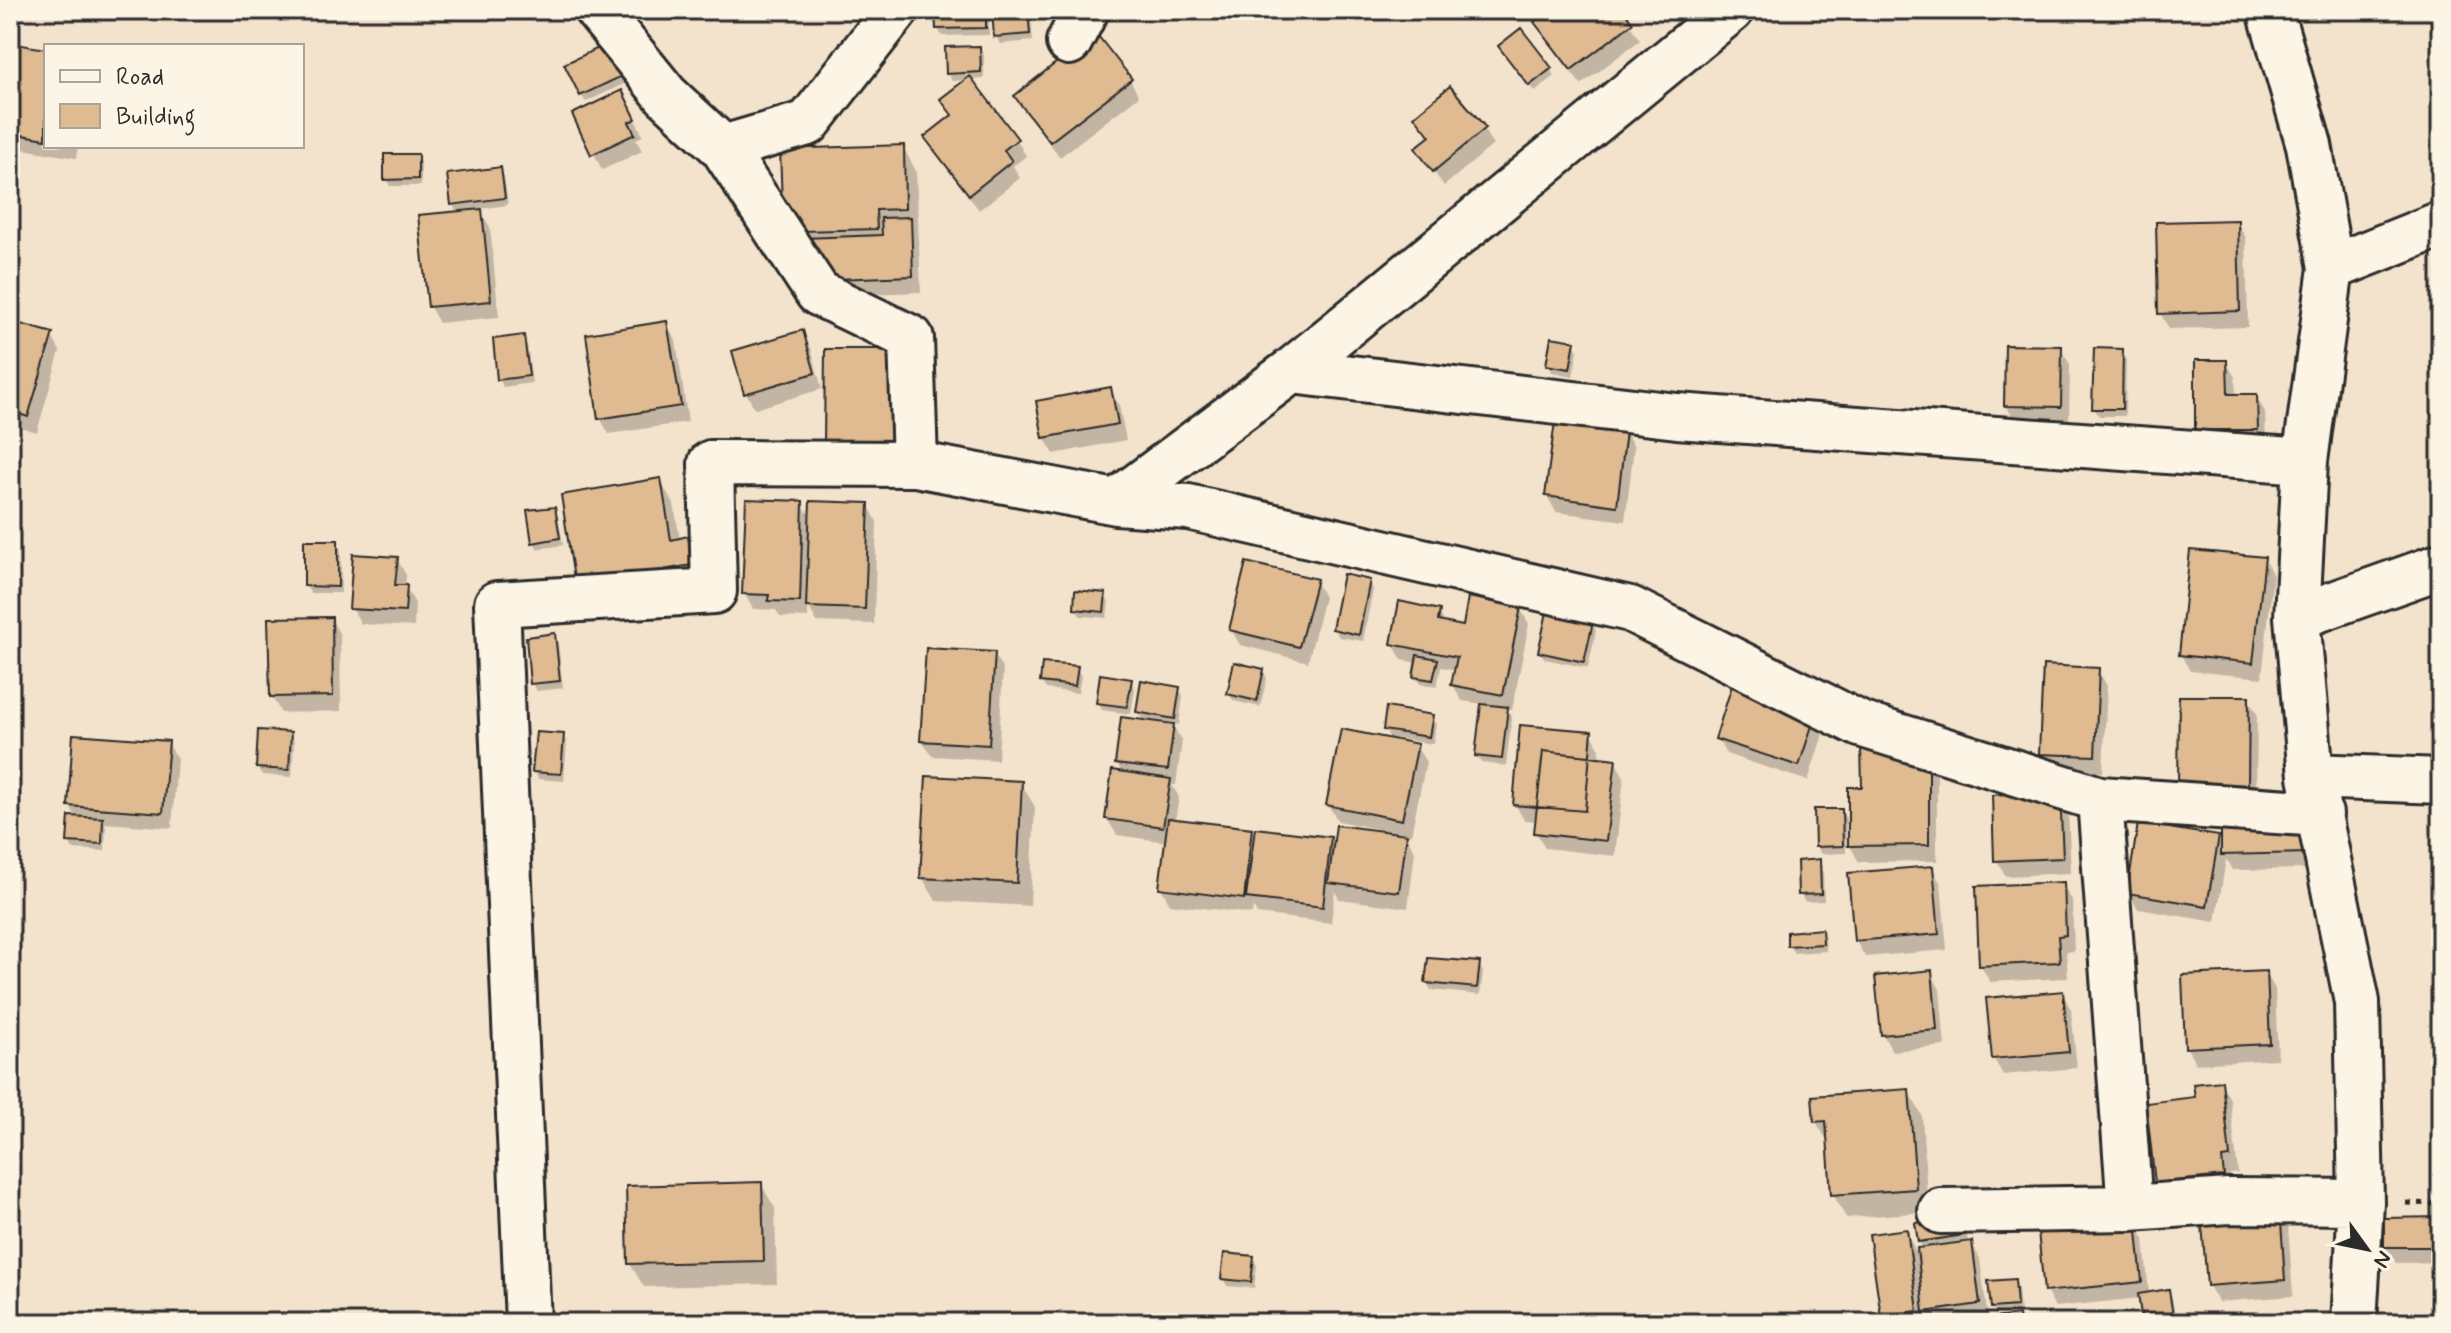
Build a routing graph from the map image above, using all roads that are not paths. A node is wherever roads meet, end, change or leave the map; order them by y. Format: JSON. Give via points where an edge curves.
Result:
{"nodes":[{"id":1,"x":597,"y":10,"type":"edge"},
{"id":2,"x":896,"y":10,"type":"edge"},
{"id":3,"x":1731,"y":10,"type":"edge"},
{"id":4,"x":2270,"y":10,"type":"edge"},
{"id":5,"x":723,"y":148,"type":"junction"},
{"id":6,"x":2441,"y":224,"type":"edge"},
{"id":7,"x":2331,"y":268,"type":"junction"},
{"id":8,"x":1291,"y":371,"type":"junction"},
{"id":9,"x":2305,"y":461,"type":"junction"},
{"id":10,"x":915,"y":464,"type":"junction"},
{"id":11,"x":1116,"y":502,"type":"junction"},
{"id":12,"x":2441,"y":566,"type":"edge"},
{"id":13,"x":2297,"y":617,"type":"junction"},
{"id":14,"x":2441,"y":781,"type":"edge"},
{"id":15,"x":2316,"y":795,"type":"junction"},
{"id":16,"x":2100,"y":799,"type":"junction"},
{"id":17,"x":2361,"y":1202,"type":"junction"},
{"id":18,"x":2130,"y":1208,"type":"junction"},
{"id":19,"x":1941,"y":1211,"type":"dead end"},
{"id":20,"x":528,"y":1323,"type":"edge"},
{"id":21,"x":2354,"y":1323,"type":"edge"}],
"edges":[{"from":1,"to":5,"type":"street","via":[[666,95]]},
{"from":2,"to":5,"type":"street","via":[[808,123]]},
{"from":3,"to":8,"type":"street"},
{"from":4,"to":7,"type":"street","via":[[2309,145]]},
{"from":5,"to":10,"type":"street","via":[[818,293],[911,338]]},
{"from":6,"to":7,"type":"street"},
{"from":7,"to":9,"type":"street"},
{"from":8,"to":9,"type":"street","via":[[1677,416]]},
{"from":8,"to":11,"type":"street"},
{"from":9,"to":13,"type":"street"},
{"from":10,"to":11,"type":"street"},
{"from":10,"to":20,"type":"street","via":[[711,463],[714,591],[497,604]]},
{"from":11,"to":16,"type":"street","via":[[1188,507],[1630,609],[1860,724]]},
{"from":12,"to":13,"type":"street"},
{"from":13,"to":15,"type":"street"},
{"from":14,"to":15,"type":"street"},
{"from":15,"to":16,"type":"street"},
{"from":15,"to":17,"type":"street","via":[[2357,1002]]},
{"from":16,"to":18,"type":"street"},
{"from":17,"to":18,"type":"street","via":[[2229,1201]]},
{"from":17,"to":21,"type":"street"},
{"from":18,"to":19,"type":"street"}]}
